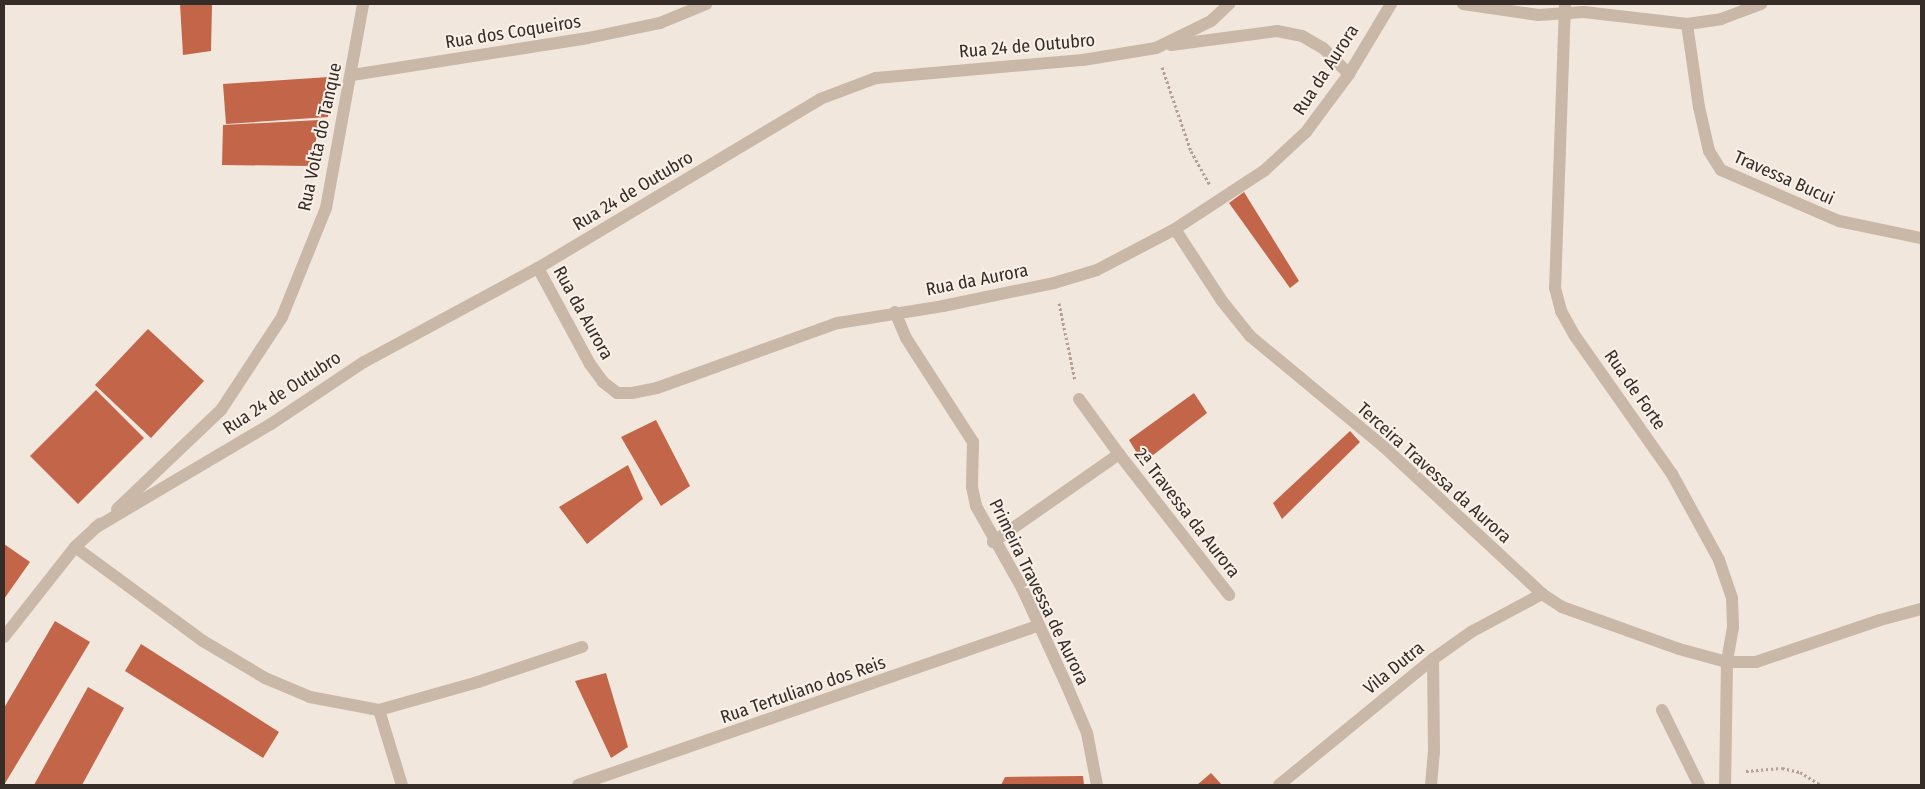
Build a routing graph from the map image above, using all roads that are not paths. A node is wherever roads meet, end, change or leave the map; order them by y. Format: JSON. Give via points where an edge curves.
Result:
{"nodes":[{"id":1,"x":363,"y":4,"type":"edge"},
{"id":2,"x":706,"y":4,"type":"edge"},
{"id":3,"x":1229,"y":4,"type":"edge"},
{"id":4,"x":1390,"y":4,"type":"edge"},
{"id":5,"x":1463,"y":4,"type":"edge"},
{"id":6,"x":1761,"y":4,"type":"edge"},
{"id":7,"x":1564,"y":9,"type":"edge"},
{"id":8,"x":1687,"y":24,"type":"junction"},
{"id":9,"x":1156,"y":48,"type":"junction"},
{"id":10,"x":1349,"y":74,"type":"junction"},
{"id":11,"x":352,"y":75,"type":"junction"},
{"id":12,"x":1175,"y":229,"type":"junction"},
{"id":13,"x":1921,"y":238,"type":"edge"},
{"id":14,"x":538,"y":268,"type":"junction"},
{"id":15,"x":895,"y":312,"type":"junction"},
{"id":16,"x":1079,"y":399,"type":"road end"},
{"id":17,"x":1119,"y":454,"type":"junction"},
{"id":18,"x":95,"y":528,"type":"junction"},
{"id":19,"x":993,"y":542,"type":"junction"},
{"id":20,"x":74,"y":547,"type":"junction"},
{"id":21,"x":1542,"y":594,"type":"junction"},
{"id":22,"x":1229,"y":595,"type":"dead end"},
{"id":23,"x":1921,"y":609,"type":"edge"},
{"id":24,"x":1038,"y":626,"type":"junction"},
{"id":25,"x":4,"y":637,"type":"edge"},
{"id":26,"x":582,"y":647,"type":"dead end"},
{"id":27,"x":1433,"y":658,"type":"junction"},
{"id":28,"x":1727,"y":662,"type":"junction"},
{"id":29,"x":379,"y":710,"type":"junction"},
{"id":30,"x":1662,"y":710,"type":"dead end"},
{"id":31,"x":402,"y":785,"type":"edge"},
{"id":32,"x":578,"y":785,"type":"edge"},
{"id":33,"x":1097,"y":785,"type":"edge"},
{"id":34,"x":1279,"y":785,"type":"edge"},
{"id":35,"x":1432,"y":785,"type":"edge"},
{"id":36,"x":1699,"y":785,"type":"edge"},
{"id":37,"x":1724,"y":785,"type":"edge"}],
"edges":[{"from":1,"to":11,"type":"street","name":"Rua Volta do Tanque"},
{"from":2,"to":11,"type":"street","name":"Rua dos Coqueiros","via":[[660,23],[588,38]]},
{"from":3,"to":9,"type":"street","name":"Rua 24 de Outubro","via":[[1211,21]]},
{"from":4,"to":10,"type":"street","name":"Rua da Aurora"},
{"from":5,"to":7,"type":"street","via":[[1538,15]]},
{"from":6,"to":8,"type":"street","via":[[1720,18]]},
{"from":7,"to":8,"type":"street"},
{"from":7,"to":28,"type":"street","name":"Rua de Forte","via":[[1555,288],[1561,311],[1575,336],[1672,474],[1719,560],[1732,598],[1733,627]]},
{"from":8,"to":13,"type":"street","name":"Travessa Bucui","via":[[1709,151],[1721,170],[1838,221]]},
{"from":9,"to":10,"type":"street","via":[[1278,31],[1302,36],[1323,48]]},
{"from":9,"to":14,"type":"street","name":"Rua 24 de Outubro","via":[[1082,60],[909,73],[876,78],[847,88],[820,99]]},
{"from":10,"to":12,"type":"street","name":"Rua da Aurora","via":[[1306,132],[1265,170]]},
{"from":11,"to":18,"type":"street","name":"Rua Volta do Tanque","via":[[326,208],[282,317],[221,410]]},
{"from":12,"to":15,"type":"street","name":"Rua da Aurora","via":[[1097,270],[1054,283]]},
{"from":12,"to":21,"type":"street","name":"Terceira Travessa da Aurora","via":[[1222,301],[1250,336],[1383,446]]},
{"from":14,"to":15,"type":"street","name":"Rua da Aurora","via":[[590,364],[617,393],[657,388],[838,323]]},
{"from":14,"to":18,"type":"street","name":"Rua 24 de Outubro","via":[[364,362],[271,424]]},
{"from":15,"to":19,"type":"street","name":"Primeira Travessa de Aurora","via":[[906,338],[973,442],[972,487],[976,506]]},
{"from":16,"to":17,"type":"street"},
{"from":17,"to":19,"type":"street","name":"2ª Travessa da Aurora"},
{"from":17,"to":22,"type":"street","name":"2ª Travessa da Aurora"},
{"from":18,"to":20,"type":"street"},
{"from":19,"to":24,"type":"street","name":"Primeira Travessa de Aurora","via":[[1022,588]]},
{"from":20,"to":25,"type":"street"},
{"from":20,"to":29,"type":"street","via":[[203,641],[265,678],[310,697]]},
{"from":21,"to":27,"type":"street","name":"Vila Dutra","via":[[1471,632]]},
{"from":21,"to":28,"type":"street","name":"Terceira Travessa da Aurora","via":[[1562,607],[1595,621]]},
{"from":23,"to":28,"type":"street","name":"Terceira Travessa da Aurora","via":[[1823,638],[1781,656],[1756,662]]},
{"from":24,"to":32,"type":"street","name":"Rua Tertuliano dos Reis"},
{"from":24,"to":33,"type":"street","name":"Primeira Travessa de Aurora","via":[[1087,733]]},
{"from":26,"to":29,"type":"street","via":[[478,682]]},
{"from":27,"to":34,"type":"street","name":"Vila Dutra"},
{"from":27,"to":35,"type":"street"},
{"from":28,"to":37,"type":"street","name":"Rua de Forte"},
{"from":29,"to":31,"type":"street"},
{"from":30,"to":36,"type":"street"}]}
